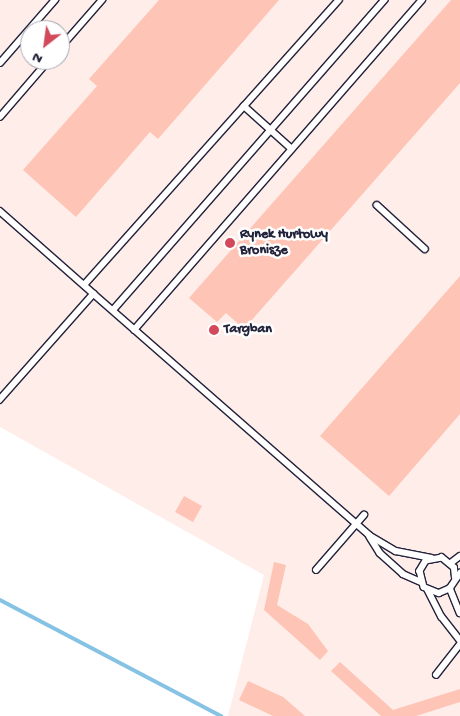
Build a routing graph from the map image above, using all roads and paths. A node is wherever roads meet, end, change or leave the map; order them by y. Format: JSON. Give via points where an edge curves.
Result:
{"nodes":[{"id":1,"x":55,"y":0,"type":"edge"},
{"id":2,"x":102,"y":0,"type":"edge"},
{"id":3,"x":339,"y":0,"type":"edge"},
{"id":4,"x":384,"y":0,"type":"edge"},
{"id":5,"x":422,"y":0,"type":"edge"},
{"id":6,"x":70,"y":37,"type":"edge"},
{"id":7,"x":0,"y":63,"type":"edge"},
{"id":8,"x":40,"y":70,"type":"edge"},
{"id":9,"x":244,"y":106,"type":"junction"},
{"id":10,"x":0,"y":117,"type":"edge"},
{"id":11,"x":270,"y":130,"type":"junction"},
{"id":12,"x":292,"y":149,"type":"junction"},
{"id":13,"x":377,"y":204,"type":"dead end"},
{"id":14,"x":0,"y":211,"type":"edge"},
{"id":15,"x":426,"y":248,"type":"dead end"},
{"id":16,"x":84,"y":285,"type":"junction"},
{"id":17,"x":94,"y":294,"type":"junction"},
{"id":18,"x":112,"y":310,"type":"junction"},
{"id":19,"x":134,"y":330,"type":"junction"},
{"id":20,"x":0,"y":400,"type":"edge"},
{"id":21,"x":364,"y":515,"type":"dead end"},
{"id":22,"x":356,"y":524,"type":"junction"},
{"id":23,"x":369,"y":535,"type":"junction"},
{"id":24,"x":460,"y":556,"type":"edge"},
{"id":25,"x":432,"y":558,"type":"junction"},
{"id":26,"x":451,"y":563,"type":"junction"},
{"id":27,"x":316,"y":570,"type":"dead end"},
{"id":28,"x":460,"y":573,"type":"edge"},
{"id":29,"x":455,"y":578,"type":"junction"},
{"id":30,"x":421,"y":582,"type":"junction"},
{"id":31,"x":450,"y":588,"type":"junction"},
{"id":32,"x":428,"y":590,"type":"junction"},
{"id":33,"x":460,"y":613,"type":"edge"},
{"id":34,"x":460,"y":640,"type":"edge"},
{"id":35,"x":460,"y":644,"type":"edge"},
{"id":36,"x":436,"y":675,"type":"dead end"}],
"edges":[{"from":1,"to":7,"type":"lane"},
{"from":2,"to":6,"type":"lane"},
{"from":3,"to":9,"type":"lane"},
{"from":4,"to":11,"type":"lane"},
{"from":5,"to":12,"type":"lane"},
{"from":8,"to":10,"type":"lane"},
{"from":9,"to":11,"type":"lane"},
{"from":9,"to":16,"type":"lane"},
{"from":11,"to":12,"type":"lane"},
{"from":11,"to":18,"type":"lane"},
{"from":12,"to":19,"type":"lane"},
{"from":13,"to":15,"type":"lane"},
{"from":14,"to":16,"type":"lane"},
{"from":16,"to":17,"type":"lane"},
{"from":17,"to":18,"type":"lane"},
{"from":17,"to":20,"type":"lane"},
{"from":18,"to":19,"type":"lane"},
{"from":19,"to":22,"type":"lane"},
{"from":21,"to":22,"type":"lane"},
{"from":22,"to":23,"type":"lane"},
{"from":22,"to":27,"type":"lane"},
{"from":23,"to":25,"type":"lane","via":[[396,551]]},
{"from":23,"to":30,"type":"lane","via":[[380,553],[397,569]]},
{"from":24,"to":26,"type":"lane"},
{"from":25,"to":26,"type":"lane","via":[[442,558]]},
{"from":25,"to":30,"type":"lane","via":[[422,565]]},
{"from":26,"to":29,"type":"lane"},
{"from":28,"to":29,"type":"lane"},
{"from":29,"to":31,"type":"lane"},
{"from":30,"to":32,"type":"lane"},
{"from":31,"to":32,"type":"lane","via":[[440,593]]},
{"from":31,"to":33,"type":"lane"},
{"from":32,"to":34,"type":"lane","via":[[442,617]]},
{"from":35,"to":36,"type":"lane"}]}
